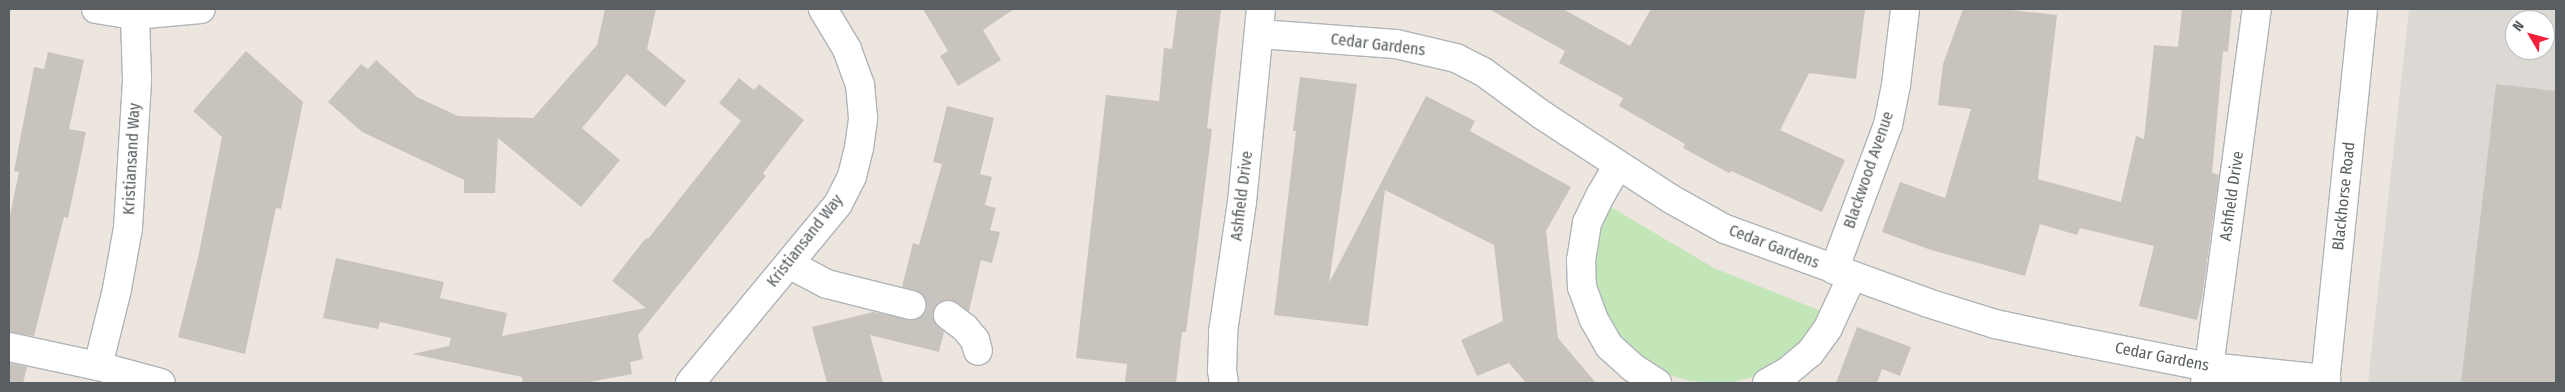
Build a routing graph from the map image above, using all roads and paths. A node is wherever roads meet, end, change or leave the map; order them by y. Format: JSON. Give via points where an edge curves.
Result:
{"nodes":[{"id":1,"x":96,"y":9,"type":"edge"},
{"id":2,"x":201,"y":9,"type":"edge"},
{"id":3,"x":823,"y":9,"type":"edge"},
{"id":4,"x":1905,"y":9,"type":"edge"},
{"id":5,"x":2257,"y":9,"type":"edge"},
{"id":6,"x":2364,"y":9,"type":"edge"},
{"id":7,"x":135,"y":15,"type":"junction"},
{"id":8,"x":1260,"y":22,"type":"edge"},
{"id":9,"x":1618,"y":165,"type":"junction"},
{"id":10,"x":789,"y":264,"type":"junction"},
{"id":11,"x":1843,"y":273,"type":"junction"},
{"id":12,"x":912,"y":306,"type":"tunnel mouth"},
{"id":13,"x":948,"y":315,"type":"tunnel mouth"},
{"id":14,"x":9,"y":347,"type":"edge"},
{"id":15,"x":978,"y":351,"type":"dead end"},
{"id":16,"x":98,"y":366,"type":"junction"},
{"id":17,"x":2207,"y":375,"type":"edge"},
{"id":18,"x":701,"y":379,"type":"edge"},
{"id":19,"x":2326,"y":381,"type":"edge"},
{"id":20,"x":161,"y":383,"type":"edge"},
{"id":21,"x":1224,"y":383,"type":"edge"},
{"id":22,"x":1657,"y":383,"type":"edge"},
{"id":23,"x":1767,"y":383,"type":"edge"}],
"edges":[{"from":1,"to":7,"type":"street"},
{"from":2,"to":7,"type":"street"},
{"from":3,"to":10,"type":"street","name":"Kristiansand Way","via":[[847,50],[860,85],[861,133],[852,176],[838,204]]},
{"from":4,"to":11,"type":"street","name":"Blackwood Avenue","via":[[1888,125]]},
{"from":5,"to":17,"type":"street","name":"Ashfield Drive"},
{"from":6,"to":19,"type":"street","name":"Blackhorse Road"},
{"from":7,"to":16,"type":"street","name":"Kristiansand Way","via":[[137,79],[128,228]]},
{"from":8,"to":9,"type":"street","name":"Cedar Gardens","via":[[1396,44],[1456,58],[1504,85],[1542,115]]},
{"from":8,"to":21,"type":"street","name":"Ashfield Drive","via":[[1242,202],[1223,332]]},
{"from":9,"to":11,"type":"street","name":"Cedar Gardens","via":[[1725,229]]},
{"from":9,"to":22,"type":"street","via":[[1587,223],[1581,260],[1582,287],[1593,318],[1609,346],[1632,367]]},
{"from":10,"to":12,"type":"street","via":[[827,284]]},
{"from":10,"to":18,"type":"street","name":"Kristiansand Way"},
{"from":11,"to":17,"type":"street","name":"Cedar Gardens","via":[[1995,324]]},
{"from":11,"to":23,"type":"street","name":"Blackwood Avenue","via":[[1828,328],[1810,353]]},
{"from":13,"to":15,"type":"street","via":[[965,328],[975,340]]},
{"from":14,"to":16,"type":"street"},
{"from":16,"to":20,"type":"street"},
{"from":17,"to":19,"type":"street","name":"Cedar Gardens"}]}
